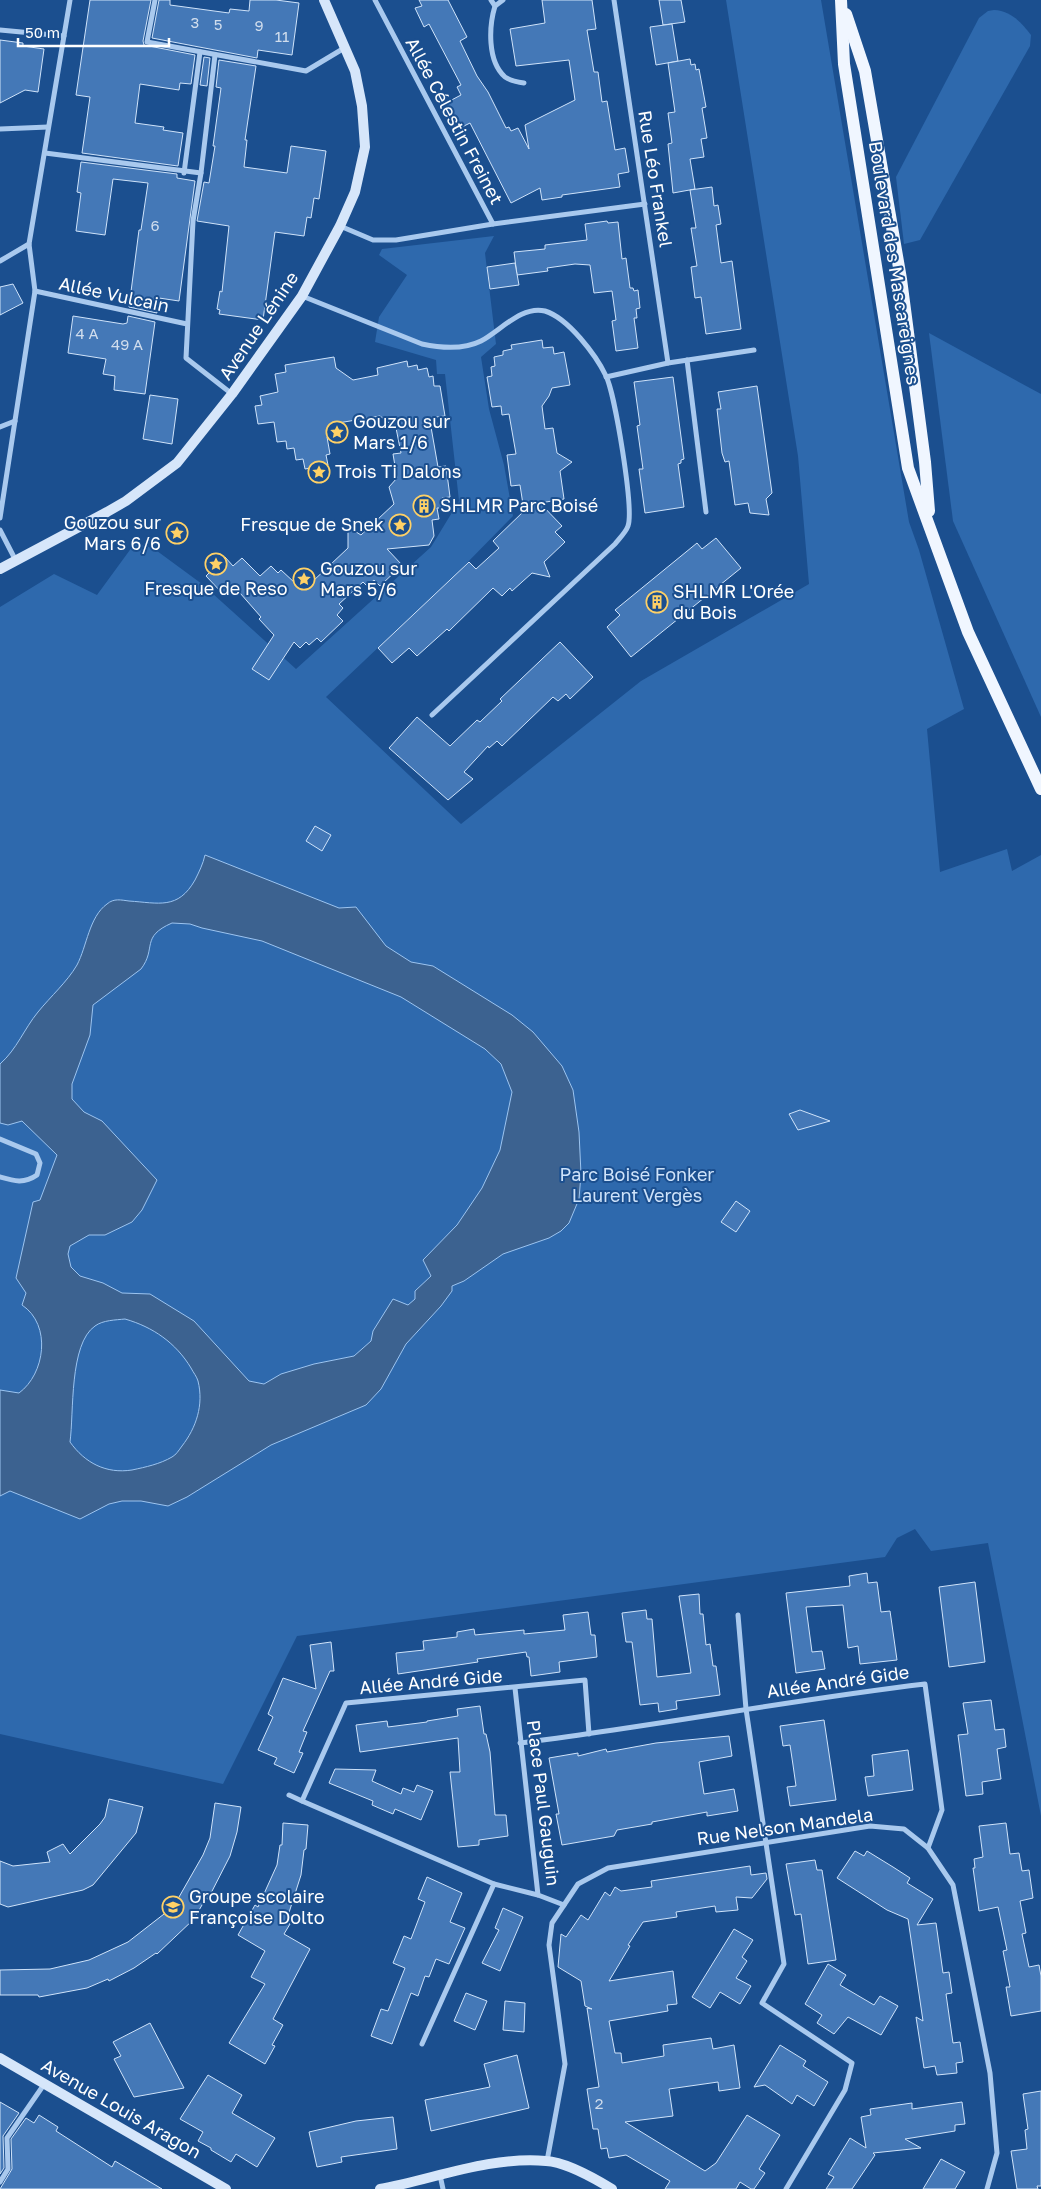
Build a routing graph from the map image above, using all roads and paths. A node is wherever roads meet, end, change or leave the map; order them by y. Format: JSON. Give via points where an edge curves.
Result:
{"nodes":[{"id":1,"x":70,"y":0,"type":"edge"},
{"id":2,"x":155,"y":0,"type":"edge"},
{"id":3,"x":324,"y":0,"type":"edge"},
{"id":4,"x":375,"y":0,"type":"edge"},
{"id":5,"x":492,"y":0,"type":"edge"},
{"id":6,"x":503,"y":0,"type":"edge"},
{"id":7,"x":614,"y":0,"type":"edge"},
{"id":8,"x":841,"y":0,"type":"edge"},
{"id":9,"x":495,"y":6,"type":"junction"},
{"id":10,"x":0,"y":30,"type":"edge"},
{"id":11,"x":64,"y":36,"type":"junction"},
{"id":12,"x":346,"y":48,"type":"junction"},
{"id":13,"x":200,"y":52,"type":"junction"},
{"id":14,"x":215,"y":55,"type":"junction"},
{"id":15,"x":524,"y":83,"type":"dead end"},
{"id":16,"x":48,"y":127,"type":"junction"},
{"id":17,"x":0,"y":129,"type":"edge"},
{"id":18,"x":45,"y":153,"type":"junction"},
{"id":19,"x":184,"y":173,"type":"junction"},
{"id":20,"x":200,"y":174,"type":"junction"},
{"id":21,"x":645,"y":204,"type":"junction"},
{"id":22,"x":493,"y":224,"type":"junction"},
{"id":23,"x":340,"y":226,"type":"junction"},
{"id":24,"x":30,"y":244,"type":"junction"},
{"id":25,"x":0,"y":261,"type":"edge"},
{"id":26,"x":35,"y":292,"type":"junction"},
{"id":27,"x":302,"y":296,"type":"junction"},
{"id":28,"x":187,"y":324,"type":"junction"},
{"id":29,"x":754,"y":350,"type":"dead end"},
{"id":30,"x":687,"y":360,"type":"junction"},
{"id":31,"x":668,"y":363,"type":"junction"},
{"id":32,"x":606,"y":376,"type":"junction"},
{"id":33,"x":232,"y":394,"type":"junction"},
{"id":34,"x":15,"y":421,"type":"junction"},
{"id":35,"x":0,"y":428,"type":"edge"},
{"id":36,"x":706,"y":512,"type":"dead end"},
{"id":37,"x":0,"y":518,"type":"edge"},
{"id":38,"x":930,"y":526,"type":"junction"},
{"id":39,"x":0,"y":530,"type":"edge"},
{"id":40,"x":16,"y":560,"type":"junction"},
{"id":41,"x":0,"y":569,"type":"edge"},
{"id":42,"x":432,"y":715,"type":"dead end"},
{"id":43,"x":1041,"y":789,"type":"edge"},
{"id":44,"x":0,"y":1139,"type":"edge"},
{"id":45,"x":0,"y":1177,"type":"edge"},
{"id":46,"x":738,"y":1615,"type":"dead end"},
{"id":47,"x":515,"y":1688,"type":"junction"},
{"id":48,"x":746,"y":1709,"type":"junction"},
{"id":49,"x":589,"y":1734,"type":"junction"},
{"id":50,"x":520,"y":1743,"type":"junction"},
{"id":51,"x":289,"y":1795,"type":"dead end"},
{"id":52,"x":302,"y":1801,"type":"junction"},
{"id":53,"x":765,"y":1842,"type":"junction"},
{"id":54,"x":928,"y":1848,"type":"junction"},
{"id":55,"x":494,"y":1884,"type":"junction"},
{"id":56,"x":538,"y":1895,"type":"junction"},
{"id":57,"x":564,"y":1905,"type":"junction"},
{"id":58,"x":422,"y":2044,"type":"dead end"},
{"id":59,"x":0,"y":2058,"type":"edge"},
{"id":60,"x":45,"y":2082,"type":"junction"},
{"id":61,"x":547,"y":2160,"type":"junction"},
{"id":62,"x":440,"y":2175,"type":"junction"},
{"id":63,"x":0,"y":2182,"type":"edge"},
{"id":64,"x":226,"y":2189,"type":"edge"},
{"id":65,"x":380,"y":2189,"type":"edge"},
{"id":66,"x":443,"y":2189,"type":"edge"},
{"id":67,"x":612,"y":2189,"type":"edge"},
{"id":68,"x":786,"y":2189,"type":"edge"},
{"id":69,"x":987,"y":2189,"type":"edge"}],
"edges":[{"from":1,"to":11,"type":"street"},
{"from":2,"to":13,"type":"street","via":[[147,42]]},
{"from":3,"to":12,"type":"street","name":"Avenue Lénine"},
{"from":4,"to":22,"type":"street","name":"Allée Célestin Freinet"},
{"from":5,"to":9,"type":"street"},
{"from":6,"to":9,"type":"street"},
{"from":7,"to":21,"type":"street","name":"Rue Léo Frankel"},
{"from":8,"to":38,"type":"main road","name":"Boulevard des Mascareignes","via":[[865,71],[901,280],[925,462]]},
{"from":8,"to":38,"type":"main road","name":"Boulevard des Mascareignes","via":[[844,64],[908,468]]},
{"from":9,"to":15,"type":"street","via":[[490,22],[490,39],[497,62],[505,77]]},
{"from":10,"to":11,"type":"street"},
{"from":11,"to":16,"type":"street"},
{"from":12,"to":14,"type":"street","via":[[306,72]]},
{"from":12,"to":23,"type":"street","name":"Avenue Lénine","via":[[362,106],[365,147],[355,192]]},
{"from":13,"to":14,"type":"street"},
{"from":13,"to":19,"type":"street"},
{"from":14,"to":20,"type":"street"},
{"from":16,"to":17,"type":"street"},
{"from":16,"to":18,"type":"street"},
{"from":18,"to":19,"type":"street"},
{"from":18,"to":24,"type":"street"},
{"from":19,"to":20,"type":"street"},
{"from":20,"to":28,"type":"street"},
{"from":21,"to":22,"type":"street","name":"Allée Célestin Freinet"},
{"from":21,"to":31,"type":"street","name":"Rue Léo Frankel"},
{"from":22,"to":23,"type":"street","via":[[396,240],[373,240]]},
{"from":23,"to":27,"type":"street","name":"Avenue Lénine"},
{"from":24,"to":25,"type":"street"},
{"from":24,"to":26,"type":"street"},
{"from":26,"to":28,"type":"street","name":"Allée Vulcain"},
{"from":26,"to":34,"type":"street"},
{"from":27,"to":32,"type":"street","via":[[422,344],[440,348],[479,342],[522,315],[533,310],[544,311],[556,316],[580,337]]},
{"from":27,"to":33,"type":"street","name":"Avenue Lénine"},
{"from":28,"to":33,"type":"street","via":[[188,362]]},
{"from":29,"to":30,"type":"street"},
{"from":30,"to":31,"type":"street"},
{"from":30,"to":36,"type":"street"},
{"from":31,"to":32,"type":"street"},
{"from":32,"to":42,"type":"street","via":[[616,414],[630,507],[628,526],[615,544],[553,604]]},
{"from":33,"to":40,"type":"street","name":"Avenue Lénine","via":[[177,463],[126,500]]},
{"from":34,"to":35,"type":"street"},
{"from":34,"to":37,"type":"street"},
{"from":38,"to":43,"type":"main road","name":"Boulevard des Mascareignes","via":[[975,647]]},
{"from":39,"to":40,"type":"street"},
{"from":40,"to":41,"type":"street","name":"Avenue Lénine"},
{"from":44,"to":45,"type":"street","via":[[36,1154],[40,1163],[37,1175],[28,1181]]},
{"from":46,"to":48,"type":"street"},
{"from":47,"to":49,"type":"street","name":"Allée André Gide","via":[[585,1680]]},
{"from":47,"to":50,"type":"street","name":"Place Paul Gauguin"},
{"from":47,"to":52,"type":"street","name":"Allée André Gide","via":[[346,1703]]},
{"from":48,"to":49,"type":"street","name":"Allée André Gide"},
{"from":48,"to":53,"type":"street"},
{"from":48,"to":54,"type":"street","name":"Allée André Gide","via":[[925,1684],[942,1810]]},
{"from":49,"to":50,"type":"street","name":"Allée André Gide"},
{"from":50,"to":56,"type":"street","name":"Place Paul Gauguin"},
{"from":51,"to":52,"type":"street"},
{"from":52,"to":55,"type":"street"},
{"from":53,"to":54,"type":"street","name":"Rue Nelson Mandela","via":[[870,1826],[904,1829]]},
{"from":53,"to":57,"type":"street","name":"Rue Nelson Mandela","via":[[608,1868],[578,1884]]},
{"from":53,"to":68,"type":"street","via":[[784,1964],[762,2003],[852,2063],[845,2090]]},
{"from":54,"to":69,"type":"street","name":"Rue Nelson Mandela","via":[[953,1885],[990,2073],[997,2153]]},
{"from":55,"to":56,"type":"street"},
{"from":55,"to":58,"type":"street"},
{"from":56,"to":57,"type":"street","name":"Place Paul Gauguin"},
{"from":57,"to":61,"type":"street","name":"Rue Nelson Mandela","via":[[552,1923],[548,1945],[565,2064]]},
{"from":59,"to":60,"type":"street","name":"Avenue Louis Aragon"},
{"from":60,"to":63,"type":"street","via":[[7,2138],[8,2169]]},
{"from":60,"to":64,"type":"street","name":"Avenue Louis Aragon"},
{"from":61,"to":62,"type":"street","via":[[498,2162]]},
{"from":61,"to":67,"type":"street","via":[[587,2174]]},
{"from":62,"to":65,"type":"street"},
{"from":62,"to":66,"type":"street"}]}
